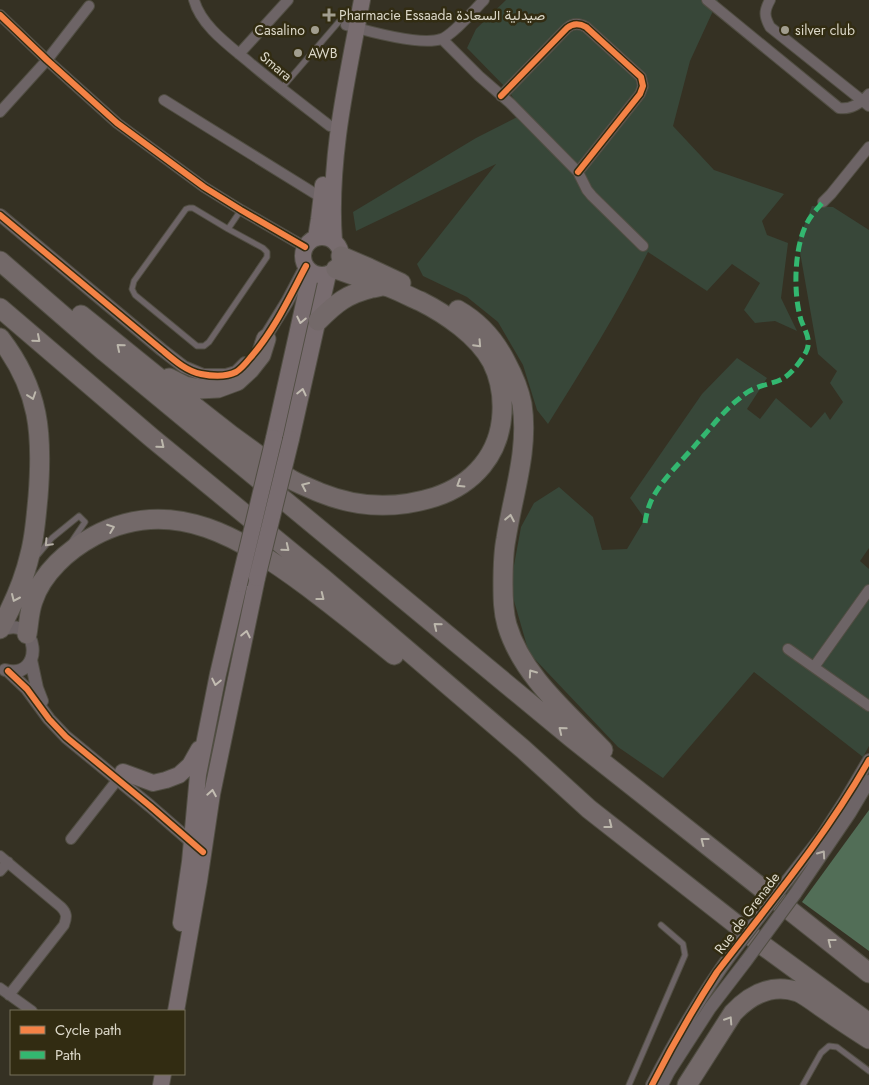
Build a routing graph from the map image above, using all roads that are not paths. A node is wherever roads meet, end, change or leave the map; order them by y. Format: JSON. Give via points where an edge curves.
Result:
{"nodes":[{"id":1,"x":194,"y":0,"type":"edge"},
{"id":2,"x":288,"y":0,"type":"edge"},
{"id":3,"x":484,"y":0,"type":"edge"},
{"id":4,"x":707,"y":0,"type":"edge"},
{"id":5,"x":770,"y":0,"type":"edge"},
{"id":6,"x":89,"y":6,"type":"dead end"},
{"id":7,"x":354,"y":9,"type":"edge"},
{"id":8,"x":0,"y":15,"type":"edge"},
{"id":9,"x":442,"y":39,"type":"junction"},
{"id":10,"x":239,"y":54,"type":"junction"},
{"id":11,"x":47,"y":60,"type":"junction"},
{"id":12,"x":281,"y":89,"type":"junction"},
{"id":13,"x":501,"y":96,"type":"junction"},
{"id":14,"x":164,"y":100,"type":"dead end"},
{"id":15,"x":867,"y":100,"type":"edge"},
{"id":16,"x":0,"y":112,"type":"edge"},
{"id":17,"x":330,"y":126,"type":"junction"},
{"id":18,"x":869,"y":147,"type":"edge"},
{"id":19,"x":578,"y":172,"type":"junction"},
{"id":20,"x":322,"y":198,"type":"junction"},
{"id":21,"x":823,"y":202,"type":"dead end"},
{"id":22,"x":241,"y":210,"type":"junction"},
{"id":23,"x":0,"y":215,"type":"edge"},
{"id":24,"x":228,"y":229,"type":"junction"},
{"id":25,"x":310,"y":242,"type":"junction"},
{"id":26,"x":643,"y":246,"type":"dead end"},
{"id":27,"x":335,"y":260,"type":"junction"},
{"id":28,"x":0,"y":261,"type":"edge"},
{"id":29,"x":308,"y":269,"type":"junction"},
{"id":30,"x":26,"y":283,"type":"junction"},
{"id":31,"x":384,"y":285,"type":"junction"},
{"id":32,"x":0,"y":308,"type":"edge"},
{"id":33,"x":318,"y":321,"type":"junction"},
{"id":34,"x":0,"y":338,"type":"edge"},
{"id":35,"x":266,"y":338,"type":"junction"},
{"id":36,"x":142,"y":364,"type":"junction"},
{"id":37,"x":56,"y":564,"type":"junction"},
{"id":38,"x":27,"y":566,"type":"junction"},
{"id":39,"x":869,"y":590,"type":"edge"},
{"id":40,"x":0,"y":630,"type":"edge"},
{"id":41,"x":27,"y":634,"type":"junction"},
{"id":42,"x":788,"y":649,"type":"dead end"},
{"id":43,"x":31,"y":660,"type":"junction"},
{"id":44,"x":814,"y":667,"type":"junction"},
{"id":45,"x":4,"y":670,"type":"edge"},
{"id":46,"x":869,"y":706,"type":"edge"},
{"id":47,"x":205,"y":738,"type":"junction"},
{"id":48,"x":869,"y":760,"type":"edge"},
{"id":49,"x":121,"y":775,"type":"junction"},
{"id":50,"x":869,"y":781,"type":"edge"},
{"id":51,"x":589,"y":809,"type":"junction"},
{"id":52,"x":663,"y":809,"type":"junction"},
{"id":53,"x":71,"y":839,"type":"dead end"},
{"id":54,"x":198,"y":842,"type":"junction"},
{"id":55,"x":4,"y":859,"type":"edge"},
{"id":56,"x":0,"y":871,"type":"edge"},
{"id":57,"x":661,"y":925,"type":"dead end"},
{"id":58,"x":869,"y":973,"type":"edge"},
{"id":59,"x":0,"y":988,"type":"edge"},
{"id":60,"x":9,"y":995,"type":"junction"},
{"id":61,"x":31,"y":1010,"type":"edge"},
{"id":62,"x":165,"y":1010,"type":"edge"},
{"id":63,"x":176,"y":1010,"type":"edge"},
{"id":64,"x":869,"y":1023,"type":"edge"},
{"id":65,"x":869,"y":1040,"type":"edge"},
{"id":66,"x":869,"y":1071,"type":"edge"},
{"id":67,"x":630,"y":1085,"type":"edge"},
{"id":68,"x":652,"y":1085,"type":"edge"},
{"id":69,"x":662,"y":1085,"type":"edge"},
{"id":70,"x":687,"y":1085,"type":"edge"},
{"id":71,"x":803,"y":1085,"type":"edge"}],
"edges":[{"from":1,"to":10,"type":"street","via":[[202,18]]},
{"from":2,"to":10,"type":"street","name":"Smara"},
{"from":3,"to":9,"type":"street"},
{"from":4,"to":15,"type":"street","via":[[839,108],[850,108]]},
{"from":5,"to":15,"type":"street","via":[[765,17],[770,27]]},
{"from":6,"to":11,"type":"street"},
{"from":7,"to":9,"type":"street","via":[[415,41]]},
{"from":7,"to":12,"type":"lane"},
{"from":7,"to":17,"type":"main road"},
{"from":7,"to":27,"type":"main road","via":[[332,205]]},
{"from":8,"to":11,"type":"street"},
{"from":9,"to":13,"type":"street"},
{"from":10,"to":12,"type":"street","name":"Smara"},
{"from":11,"to":16,"type":"street"},
{"from":11,"to":22,"type":"street","via":[[117,123]]},
{"from":12,"to":17,"type":"street","name":"Smara"},
{"from":13,"to":19,"type":"street"},
{"from":13,"to":19,"type":"street","via":[[567,28],[576,24],[583,25],[641,77],[643,86],[640,94]]},
{"from":14,"to":20,"type":"street"},
{"from":17,"to":20,"type":"main road"},
{"from":18,"to":21,"type":"street"},
{"from":19,"to":26,"type":"street","via":[[589,193]]},
{"from":20,"to":25,"type":"main road"},
{"from":22,"to":24,"type":"lane"},
{"from":22,"to":25,"type":"street"},
{"from":23,"to":35,"type":"street","via":[[184,367],[203,374],[236,372]]},
{"from":24,"to":24,"type":"lane","via":[[263,248],[267,257],[209,342],[197,346],[135,295],[132,289],[134,281],[186,209],[192,208]]},
{"from":25,"to":27,"type":"main road","via":[[322,236],[328,238]]},
{"from":25,"to":29,"type":"main road","via":[[303,253]]},
{"from":27,"to":29,"type":"main road","via":[[320,275]]},
{"from":27,"to":31,"type":"highway"},
{"from":27,"to":33,"type":"main road"},
{"from":52,"to":27,"type":"highway","one_way":true,"via":[[534,676],[518,651],[508,626],[503,603],[503,563],[524,433],[522,404],[515,380],[496,343],[463,313],[440,301],[369,268]]},
{"from":28,"to":30,"type":"highway"},
{"from":29,"to":35,"type":"street"},
{"from":29,"to":47,"type":"main road","one_way":true,"bridge":true,"via":[[294,353]]},
{"from":36,"to":30,"type":"highway","one_way":true,"via":[[68,304]]},
{"from":52,"to":30,"type":"highway","one_way":true,"via":[[573,739]]},
{"from":31,"to":33,"type":"highway","via":[[353,294],[332,307]]},
{"from":31,"to":36,"type":"highway","one_way":true,"via":[[442,314],[467,332],[482,347],[498,374],[503,400],[494,450],[484,465],[445,494],[396,506],[373,506],[322,493],[292,480]]},
{"from":32,"to":51,"type":"highway","one_way":true,"via":[[324,579]]},
{"from":54,"to":33,"type":"main road","one_way":true,"bridge":true},
{"from":34,"to":38,"type":"highway","one_way":true,"via":[[30,390],[40,434],[40,476],[34,536]]},
{"from":35,"to":36,"type":"highway","via":[[261,354],[250,369],[237,381],[218,388],[185,386]]},
{"from":37,"to":38,"type":"lane","one_way":true,"via":[[85,522],[79,516],[52,538]]},
{"from":37,"to":41,"type":"highway","via":[[33,600]]},
{"from":37,"to":51,"type":"highway","one_way":true,"via":[[88,539],[135,521],[173,520],[221,533],[247,545],[312,590],[495,739]]},
{"from":38,"to":40,"type":"highway","one_way":true},
{"from":39,"to":44,"type":"street"},
{"from":40,"to":41,"type":"street","via":[[15,628]]},
{"from":41,"to":43,"type":"street","via":[[33,647]]},
{"from":42,"to":44,"type":"street"},
{"from":43,"to":45,"type":"street","via":[[21,669]]},
{"from":43,"to":49,"type":"street","via":[[40,698],[53,716]]},
{"from":44,"to":46,"type":"street"},
{"from":45,"to":49,"type":"street","via":[[27,689],[45,714],[75,745]]},
{"from":47,"to":49,"type":"main road","via":[[190,765],[179,775],[152,783]]},
{"from":47,"to":54,"type":"main road","via":[[198,775]]},
{"from":48,"to":68,"type":"street","name":"Rue de Grenade","bridge":true,"via":[[822,836],[704,992]]},
{"from":49,"to":53,"type":"street"},
{"from":49,"to":54,"type":"street"},
{"from":69,"to":50,"type":"street","name":"Rue de Grenade","one_way":true,"bridge":true,"via":[[710,1008],[795,894]]},
{"from":51,"to":64,"type":"highway","one_way":true,"via":[[765,947]]},
{"from":58,"to":52,"type":"highway","one_way":true},
{"from":54,"to":62,"type":"main road","via":[[190,862]]},
{"from":54,"to":63,"type":"main road","via":[[199,881]]},
{"from":55,"to":56,"type":"street"},
{"from":55,"to":60,"type":"street","via":[[61,906],[66,914],[64,925]]},
{"from":57,"to":67,"type":"lane","via":[[683,944],[685,955]]},
{"from":59,"to":60,"type":"street"},
{"from":60,"to":61,"type":"street"},
{"from":70,"to":65,"type":"highway","one_way":true,"via":[[733,1013],[742,1003],[767,990],[799,992]]},
{"from":66,"to":71,"type":"lane","via":[[837,1047],[829,1046],[821,1053]]}]}
